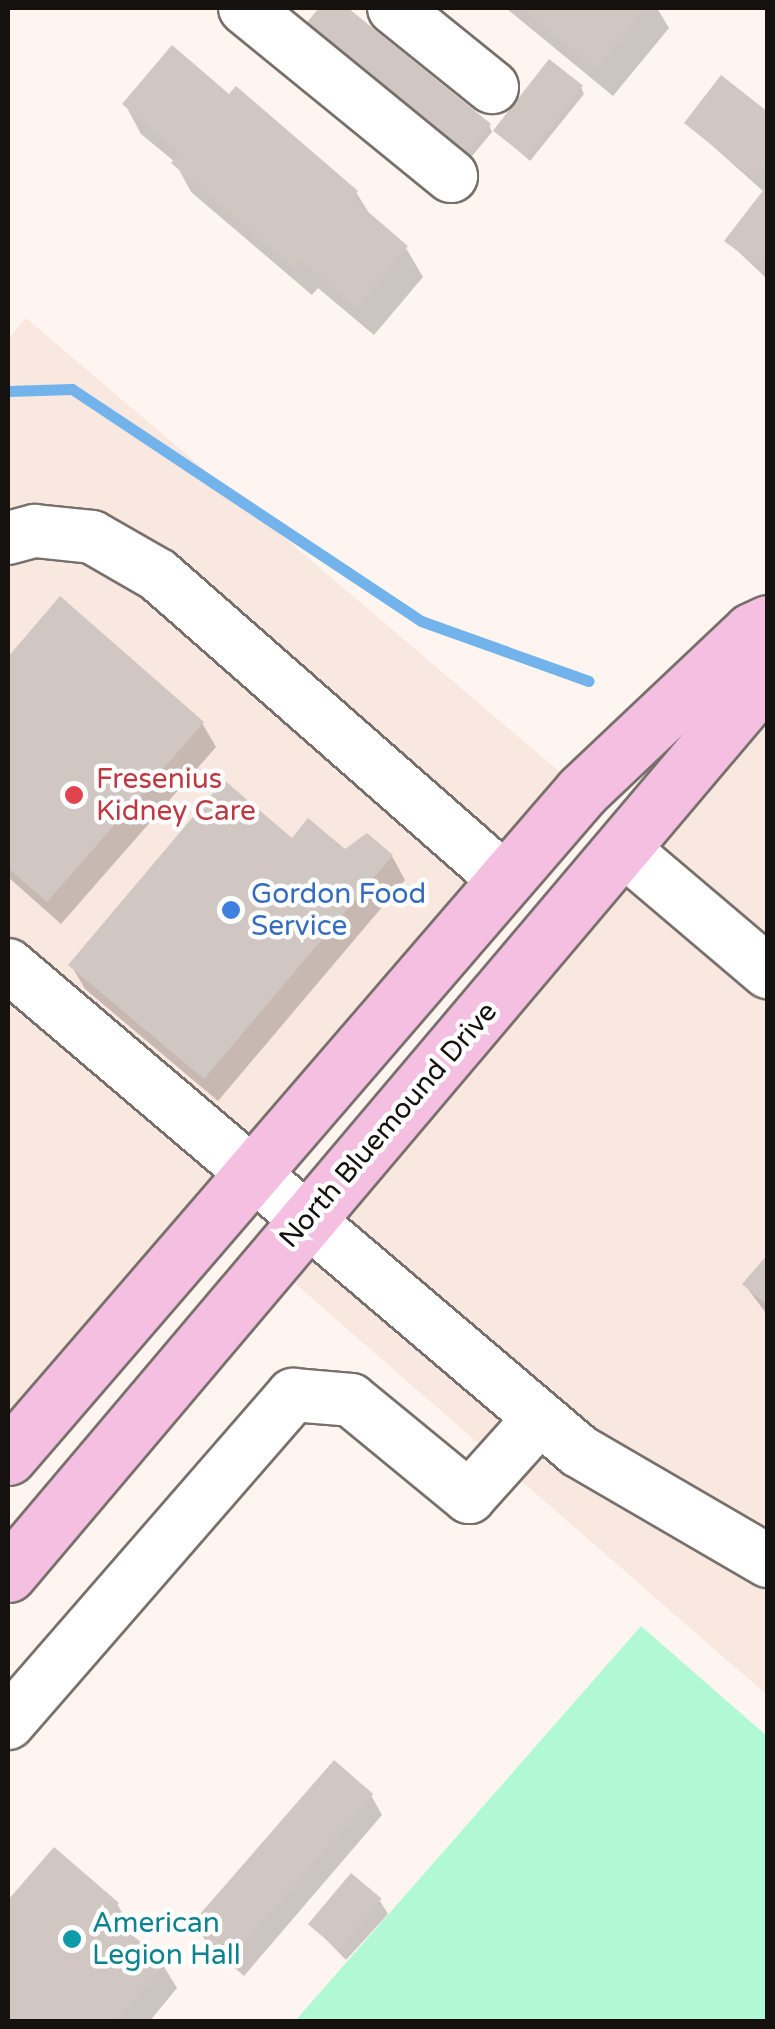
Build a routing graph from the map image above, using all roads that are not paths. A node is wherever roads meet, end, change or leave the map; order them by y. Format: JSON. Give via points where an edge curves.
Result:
{"nodes":[{"id":1,"x":244,"y":8,"type":"edge"},
{"id":2,"x":394,"y":8,"type":"edge"},
{"id":3,"x":492,"y":87,"type":"dead end"},
{"id":4,"x":451,"y":176,"type":"dead end"},
{"id":5,"x":8,"y":538,"type":"edge"},
{"id":6,"x":768,"y":624,"type":"edge"},
{"id":7,"x":768,"y":675,"type":"edge"},
{"id":8,"x":624,"y":850,"type":"junction"},
{"id":9,"x":505,"y":880,"type":"junction"},
{"id":10,"x":8,"y":965,"type":"edge"},
{"id":11,"x":768,"y":972,"type":"edge"},
{"id":12,"x":251,"y":1172,"type":"junction"},
{"id":13,"x":309,"y":1216,"type":"junction"},
{"id":14,"x":540,"y":1418,"type":"junction"},
{"id":15,"x":8,"y":1457,"type":"edge"},
{"id":16,"x":768,"y":1561,"type":"edge"},
{"id":17,"x":8,"y":1574,"type":"edge"},
{"id":18,"x":8,"y":1724,"type":"edge"}],
"edges":[{"from":1,"to":4,"type":"lane"},
{"from":2,"to":3,"type":"lane"},
{"from":5,"to":9,"type":"lane","via":[[35,531],[92,537],[158,575]]},
{"from":6,"to":9,"type":"main road","via":[[750,631],[582,791]]},
{"from":7,"to":8,"type":"main road","name":"North Bluemound Drive"},
{"from":8,"to":11,"type":"lane"},
{"from":8,"to":13,"type":"main road","name":"North Bluemound Drive"},
{"from":9,"to":12,"type":"main road"},
{"from":10,"to":12,"type":"lane"},
{"from":12,"to":13,"type":"lane"},
{"from":12,"to":15,"type":"main road"},
{"from":13,"to":14,"type":"lane"},
{"from":13,"to":17,"type":"main road","name":"North Bluemound Drive"},
{"from":14,"to":16,"type":"lane","via":[[579,1452]]},
{"from":14,"to":18,"type":"lane","via":[[469,1497],[351,1400],[294,1394]]}]}
